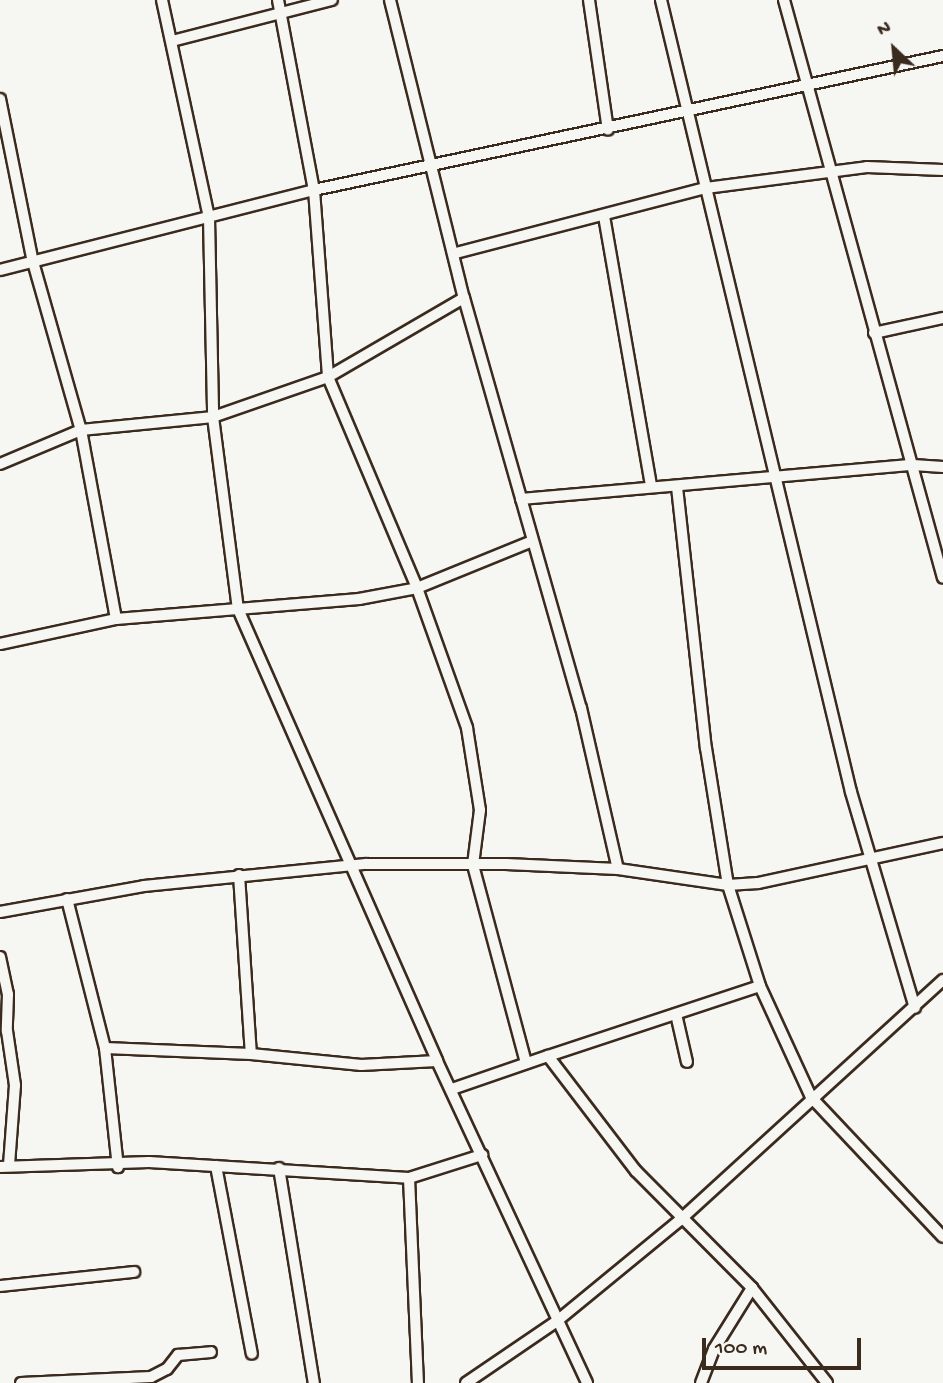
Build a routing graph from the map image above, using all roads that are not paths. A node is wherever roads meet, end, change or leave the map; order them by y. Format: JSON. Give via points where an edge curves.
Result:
{"nodes":[{"id":1,"x":162,"y":0,"type":"edge"},
{"id":2,"x":278,"y":0,"type":"edge"},
{"id":3,"x":332,"y":0,"type":"edge"},
{"id":4,"x":390,"y":0,"type":"edge"},
{"id":5,"x":589,"y":0,"type":"edge"},
{"id":6,"x":661,"y":0,"type":"edge"},
{"id":7,"x":784,"y":0,"type":"edge"},
{"id":8,"x":281,"y":11,"type":"junction"},
{"id":9,"x":172,"y":41,"type":"junction"},
{"id":10,"x":943,"y":56,"type":"edge"},
{"id":11,"x":808,"y":87,"type":"junction"},
{"id":12,"x":0,"y":99,"type":"edge"},
{"id":13,"x":690,"y":108,"type":"junction"},
{"id":14,"x":608,"y":130,"type":"junction"},
{"id":15,"x":429,"y":165,"type":"junction"},
{"id":16,"x":831,"y":170,"type":"junction"},
{"id":17,"x":943,"y":170,"type":"edge"},
{"id":18,"x":706,"y":188,"type":"junction"},
{"id":19,"x":314,"y":190,"type":"junction"},
{"id":20,"x":604,"y":216,"type":"junction"},
{"id":21,"x":209,"y":218,"type":"junction"},
{"id":22,"x":456,"y":253,"type":"junction"},
{"id":23,"x":33,"y":262,"type":"junction"},
{"id":24,"x":0,"y":270,"type":"edge"},
{"id":25,"x":464,"y":298,"type":"junction"},
{"id":26,"x":943,"y":318,"type":"edge"},
{"id":27,"x":874,"y":333,"type":"junction"},
{"id":28,"x":328,"y":377,"type":"junction"},
{"id":29,"x":213,"y":417,"type":"junction"},
{"id":30,"x":81,"y":430,"type":"junction"},
{"id":31,"x":0,"y":464,"type":"edge"},
{"id":32,"x":913,"y":465,"type":"junction"},
{"id":33,"x":943,"y":467,"type":"edge"},
{"id":34,"x":776,"y":478,"type":"junction"},
{"id":35,"x":651,"y":486,"type":"junction"},
{"id":36,"x":677,"y":487,"type":"junction"},
{"id":37,"x":521,"y":499,"type":"junction"},
{"id":38,"x":532,"y":541,"type":"junction"},
{"id":39,"x":943,"y":576,"type":"edge"},
{"id":40,"x":417,"y":588,"type":"junction"},
{"id":41,"x":238,"y":609,"type":"junction"},
{"id":42,"x":116,"y":619,"type":"junction"},
{"id":43,"x":0,"y":644,"type":"edge"},
{"id":44,"x":943,"y":843,"type":"edge"},
{"id":45,"x":872,"y":860,"type":"junction"},
{"id":46,"x":349,"y":865,"type":"junction"},
{"id":47,"x":473,"y":865,"type":"junction"},
{"id":48,"x":618,"y":869,"type":"junction"},
{"id":49,"x":239,"y":875,"type":"junction"},
{"id":50,"x":728,"y":886,"type":"junction"},
{"id":51,"x":67,"y":899,"type":"junction"},
{"id":52,"x":0,"y":912,"type":"edge"},
{"id":53,"x":0,"y":957,"type":"edge"},
{"id":54,"x":943,"y":980,"type":"edge"},
{"id":55,"x":760,"y":986,"type":"junction"},
{"id":56,"x":915,"y":1008,"type":"junction"},
{"id":57,"x":676,"y":1014,"type":"junction"},
{"id":58,"x":3,"y":1032,"type":"edge"},
{"id":59,"x":105,"y":1048,"type":"junction"},
{"id":60,"x":251,"y":1054,"type":"junction"},
{"id":61,"x":548,"y":1055,"type":"junction"},
{"id":62,"x":436,"y":1061,"type":"junction"},
{"id":63,"x":687,"y":1062,"type":"dead end"},
{"id":64,"x":526,"y":1063,"type":"junction"},
{"id":65,"x":452,"y":1089,"type":"junction"},
{"id":66,"x":811,"y":1097,"type":"junction"},
{"id":67,"x":482,"y":1156,"type":"junction"},
{"id":68,"x":4,"y":1166,"type":"edge"},
{"id":69,"x":216,"y":1166,"type":"junction"},
{"id":70,"x":118,"y":1167,"type":"junction"},
{"id":71,"x":279,"y":1168,"type":"junction"},
{"id":72,"x":409,"y":1178,"type":"junction"},
{"id":73,"x":680,"y":1220,"type":"junction"},
{"id":74,"x":943,"y":1237,"type":"edge"},
{"id":75,"x":134,"y":1272,"type":"dead end"},
{"id":76,"x":0,"y":1286,"type":"edge"},
{"id":77,"x":752,"y":1288,"type":"junction"},
{"id":78,"x":557,"y":1321,"type":"junction"},
{"id":79,"x":211,"y":1352,"type":"dead end"},
{"id":80,"x":252,"y":1354,"type":"dead end"},
{"id":81,"x":21,"y":1383,"type":"edge"},
{"id":82,"x":314,"y":1383,"type":"edge"},
{"id":83,"x":418,"y":1383,"type":"edge"},
{"id":84,"x":466,"y":1383,"type":"edge"},
{"id":85,"x":587,"y":1383,"type":"edge"},
{"id":86,"x":701,"y":1383,"type":"edge"},
{"id":87,"x":827,"y":1383,"type":"edge"}],
"edges":[{"from":1,"to":9,"type":"street"},
{"from":2,"to":8,"type":"street"},
{"from":3,"to":8,"type":"street"},
{"from":4,"to":15,"type":"street"},
{"from":5,"to":14,"type":"street"},
{"from":6,"to":13,"type":"street"},
{"from":7,"to":11,"type":"street"},
{"from":8,"to":9,"type":"street"},
{"from":8,"to":19,"type":"street"},
{"from":9,"to":21,"type":"street"},
{"from":10,"to":11,"type":"street"},
{"from":11,"to":13,"type":"street"},
{"from":11,"to":16,"type":"street"},
{"from":12,"to":23,"type":"street"},
{"from":13,"to":14,"type":"street"},
{"from":13,"to":18,"type":"street"},
{"from":14,"to":15,"type":"street"},
{"from":15,"to":19,"type":"street"},
{"from":15,"to":22,"type":"street"},
{"from":16,"to":17,"type":"street"},
{"from":16,"to":18,"type":"street"},
{"from":16,"to":27,"type":"street"},
{"from":18,"to":20,"type":"street"},
{"from":18,"to":34,"type":"street"},
{"from":19,"to":21,"type":"street"},
{"from":19,"to":28,"type":"street"},
{"from":20,"to":22,"type":"street"},
{"from":20,"to":35,"type":"street"},
{"from":21,"to":23,"type":"street"},
{"from":21,"to":29,"type":"street"},
{"from":22,"to":25,"type":"street"},
{"from":23,"to":24,"type":"street"},
{"from":23,"to":30,"type":"street"},
{"from":25,"to":28,"type":"street"},
{"from":25,"to":37,"type":"street"},
{"from":26,"to":27,"type":"street"},
{"from":27,"to":32,"type":"street"},
{"from":28,"to":29,"type":"street"},
{"from":28,"to":40,"type":"street"},
{"from":29,"to":30,"type":"street"},
{"from":29,"to":41,"type":"street"},
{"from":30,"to":31,"type":"street"},
{"from":30,"to":42,"type":"street"},
{"from":32,"to":33,"type":"street"},
{"from":32,"to":34,"type":"street"},
{"from":32,"to":39,"type":"street"},
{"from":34,"to":36,"type":"street"},
{"from":34,"to":45,"type":"street"},
{"from":35,"to":36,"type":"street"},
{"from":35,"to":37,"type":"street"},
{"from":36,"to":50,"type":"street","via":[[706,748]]},
{"from":37,"to":38,"type":"street"},
{"from":38,"to":40,"type":"street"},
{"from":38,"to":48,"type":"street","via":[[581,708]]},
{"from":40,"to":41,"type":"street","via":[[359,599]]},
{"from":40,"to":47,"type":"street","via":[[467,728],[480,810]]},
{"from":41,"to":42,"type":"street"},
{"from":41,"to":46,"type":"street"},
{"from":42,"to":43,"type":"street"},
{"from":44,"to":45,"type":"street"},
{"from":45,"to":50,"type":"street"},
{"from":45,"to":56,"type":"street"},
{"from":46,"to":47,"type":"street"},
{"from":46,"to":49,"type":"street"},
{"from":46,"to":62,"type":"street"},
{"from":47,"to":48,"type":"street"},
{"from":47,"to":64,"type":"street"},
{"from":48,"to":50,"type":"street"},
{"from":49,"to":51,"type":"street"},
{"from":49,"to":60,"type":"street"},
{"from":50,"to":55,"type":"street"},
{"from":51,"to":52,"type":"street"},
{"from":51,"to":59,"type":"street"},
{"from":53,"to":58,"type":"street","via":[[8,994]]},
{"from":54,"to":56,"type":"street"},
{"from":55,"to":57,"type":"street"},
{"from":55,"to":66,"type":"street"},
{"from":56,"to":66,"type":"street"},
{"from":57,"to":61,"type":"street"},
{"from":57,"to":63,"type":"street"},
{"from":58,"to":68,"type":"street","via":[[15,1085]]},
{"from":59,"to":60,"type":"street"},
{"from":59,"to":70,"type":"street"},
{"from":60,"to":62,"type":"street","via":[[361,1065]]},
{"from":61,"to":64,"type":"street"},
{"from":61,"to":73,"type":"street","via":[[636,1171]]},
{"from":62,"to":65,"type":"street"},
{"from":64,"to":65,"type":"street"},
{"from":65,"to":67,"type":"street"},
{"from":66,"to":73,"type":"street"},
{"from":66,"to":74,"type":"street"},
{"from":67,"to":72,"type":"street"},
{"from":67,"to":78,"type":"street"},
{"from":68,"to":70,"type":"street"},
{"from":69,"to":70,"type":"street","via":[[149,1162]]},
{"from":69,"to":71,"type":"street"},
{"from":69,"to":80,"type":"street"},
{"from":71,"to":72,"type":"street"},
{"from":71,"to":82,"type":"street"},
{"from":72,"to":83,"type":"street"},
{"from":73,"to":77,"type":"street"},
{"from":73,"to":78,"type":"street"},
{"from":75,"to":76,"type":"street"},
{"from":77,"to":86,"type":"street","via":[[713,1349]]},
{"from":77,"to":87,"type":"street"},
{"from":78,"to":84,"type":"street"},
{"from":78,"to":85,"type":"street"},
{"from":79,"to":81,"type":"street","via":[[178,1355],[167,1369],[151,1377]]}]}
